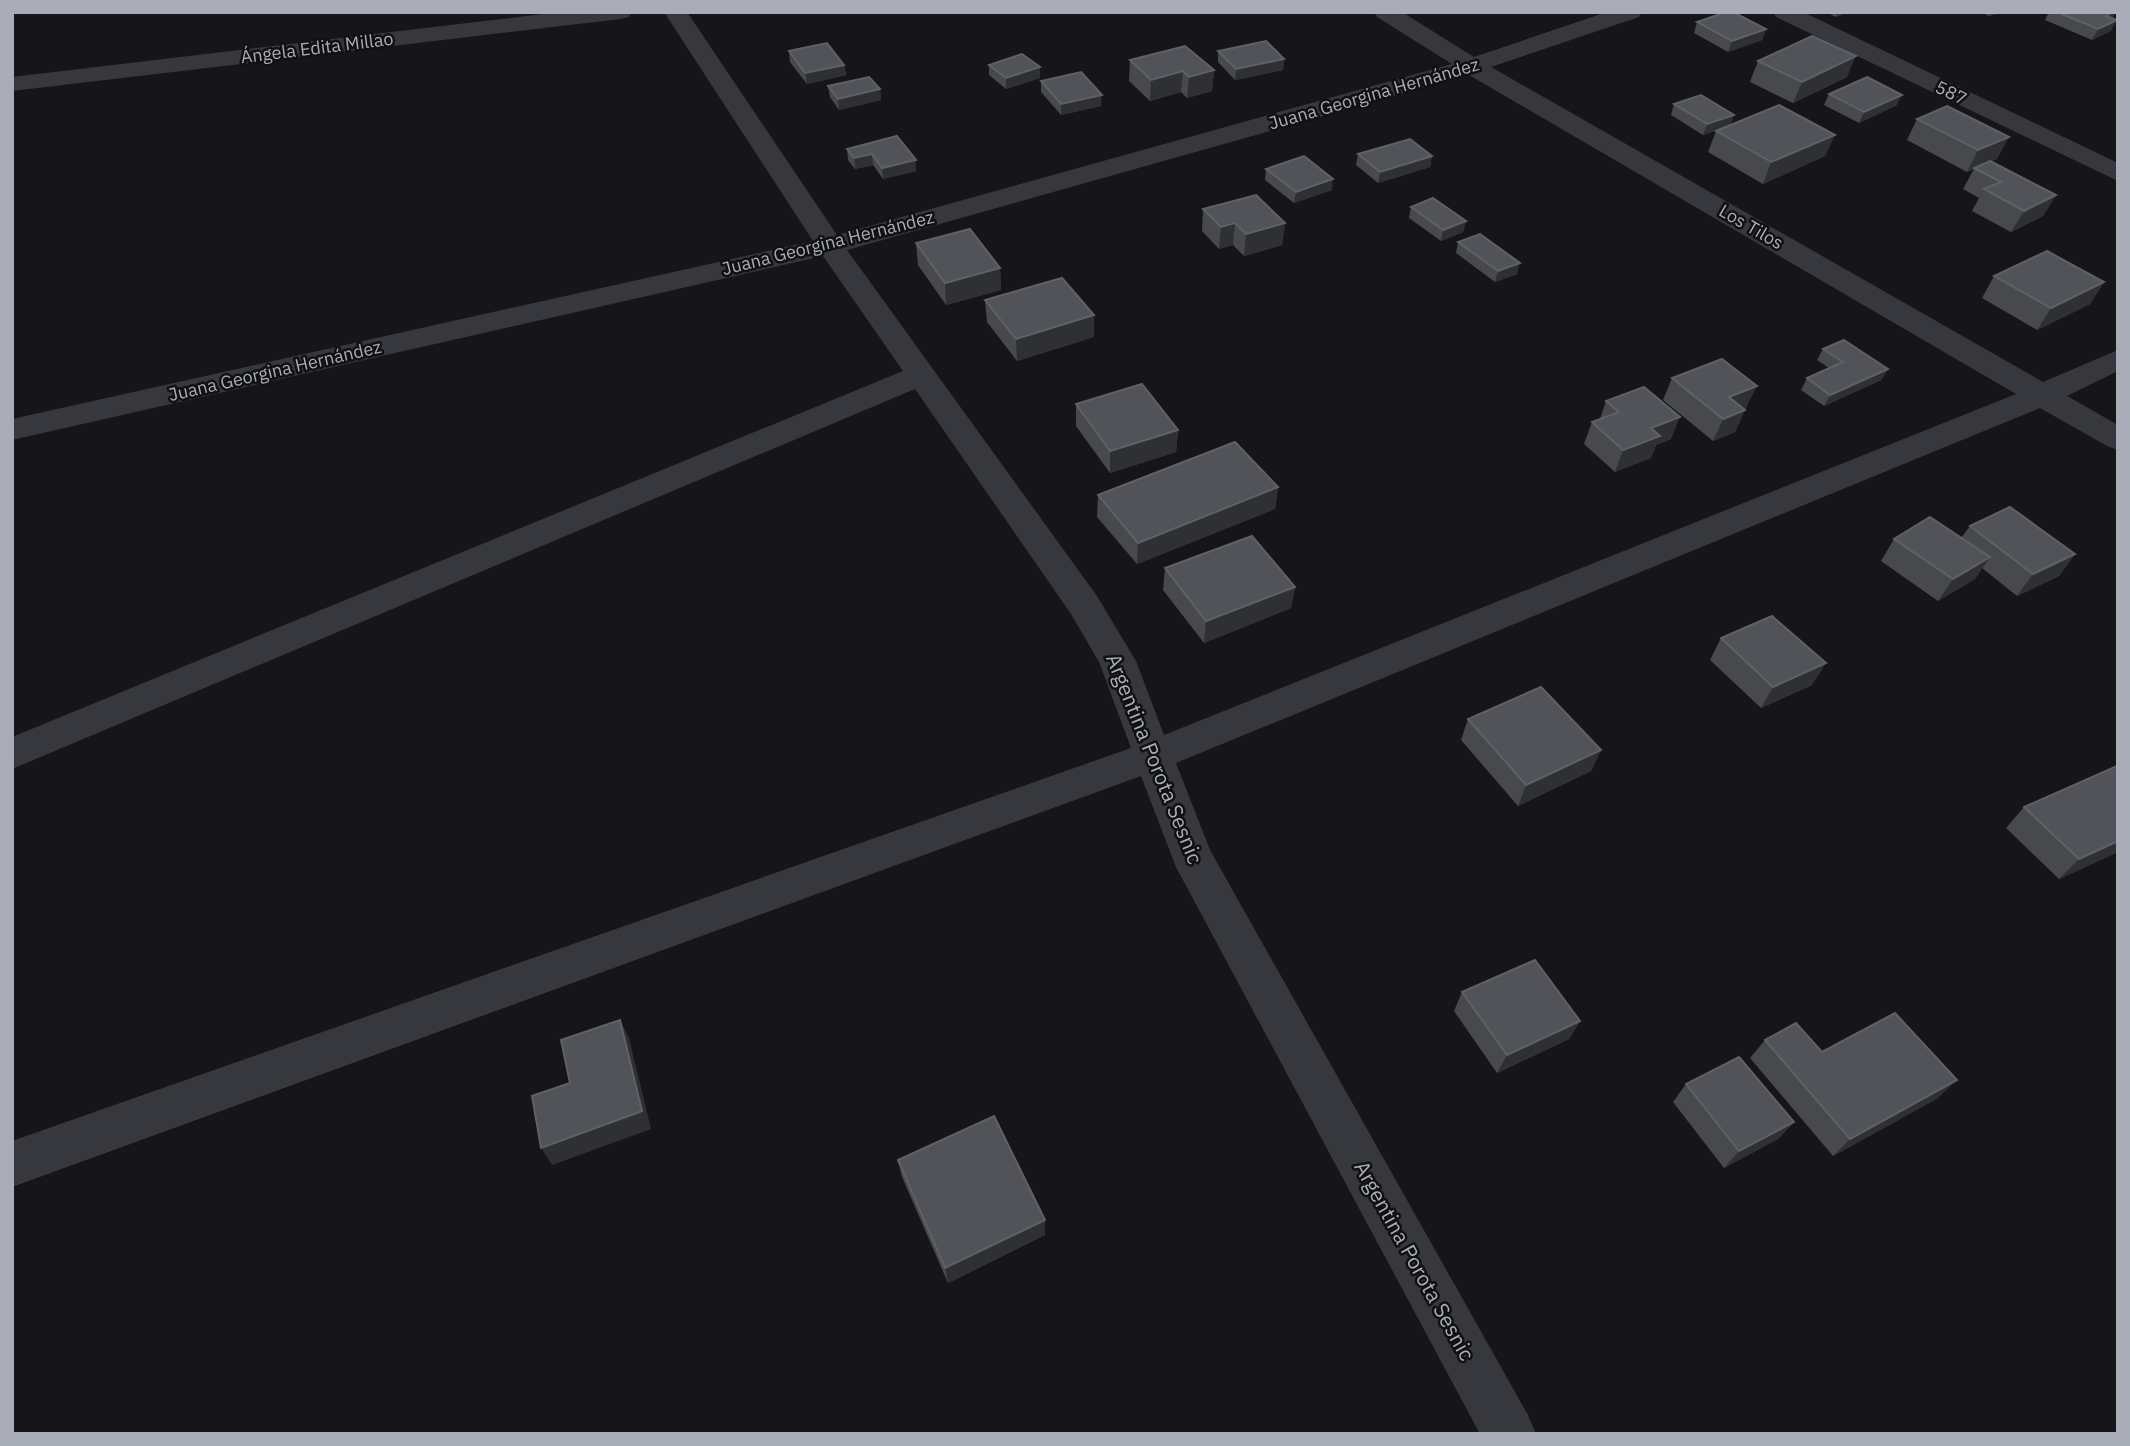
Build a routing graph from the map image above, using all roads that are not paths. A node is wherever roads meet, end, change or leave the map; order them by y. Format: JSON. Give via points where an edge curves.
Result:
{"nodes":[{"id":1,"x":621,"y":12,"type":"edge"},
{"id":2,"x":675,"y":12,"type":"edge"},
{"id":3,"x":1385,"y":12,"type":"edge"},
{"id":4,"x":1631,"y":12,"type":"edge"},
{"id":5,"x":1784,"y":12,"type":"edge"},
{"id":6,"x":1473,"y":67,"type":"junction"},
{"id":7,"x":12,"y":84,"type":"edge"},
{"id":8,"x":2118,"y":173,"type":"edge"},
{"id":9,"x":830,"y":246,"type":"junction"},
{"id":10,"x":2118,"y":359,"type":"edge"},
{"id":11,"x":921,"y":375,"type":"junction"},
{"id":12,"x":2042,"y":395,"type":"junction"},
{"id":13,"x":12,"y":430,"type":"edge"},
{"id":14,"x":2118,"y":439,"type":"edge"},
{"id":15,"x":12,"y":754,"type":"edge"},
{"id":16,"x":1152,"y":756,"type":"junction"},
{"id":17,"x":12,"y":1164,"type":"edge"},
{"id":18,"x":1509,"y":1434,"type":"edge"}],
"edges":[{"from":1,"to":7,"type":"street","name":"Ángela Edita Millao"},
{"from":2,"to":9,"type":"street","name":"Argentina Porota Sesnic"},
{"from":3,"to":6,"type":"street","name":"Los Tilos"},
{"from":4,"to":6,"type":"street","name":"Juana Georgina Hernández"},
{"from":5,"to":8,"type":"street","name":"587"},
{"from":6,"to":9,"type":"street","name":"Juana Georgina Hernández"},
{"from":6,"to":12,"type":"street","name":"Los Tilos"},
{"from":9,"to":11,"type":"street","name":"Argentina Porota Sesnic"},
{"from":9,"to":13,"type":"street","name":"Juana Georgina Hernández"},
{"from":10,"to":12,"type":"street"},
{"from":11,"to":15,"type":"street"},
{"from":11,"to":16,"type":"street","name":"Argentina Porota Sesnic","via":[[1084,605],[1116,661]]},
{"from":12,"to":14,"type":"street","name":"Los Tilos"},
{"from":12,"to":16,"type":"street"},
{"from":16,"to":17,"type":"street"},
{"from":16,"to":18,"type":"street","name":"Argentina Porota Sesnic","via":[[1191,856]]}]}
